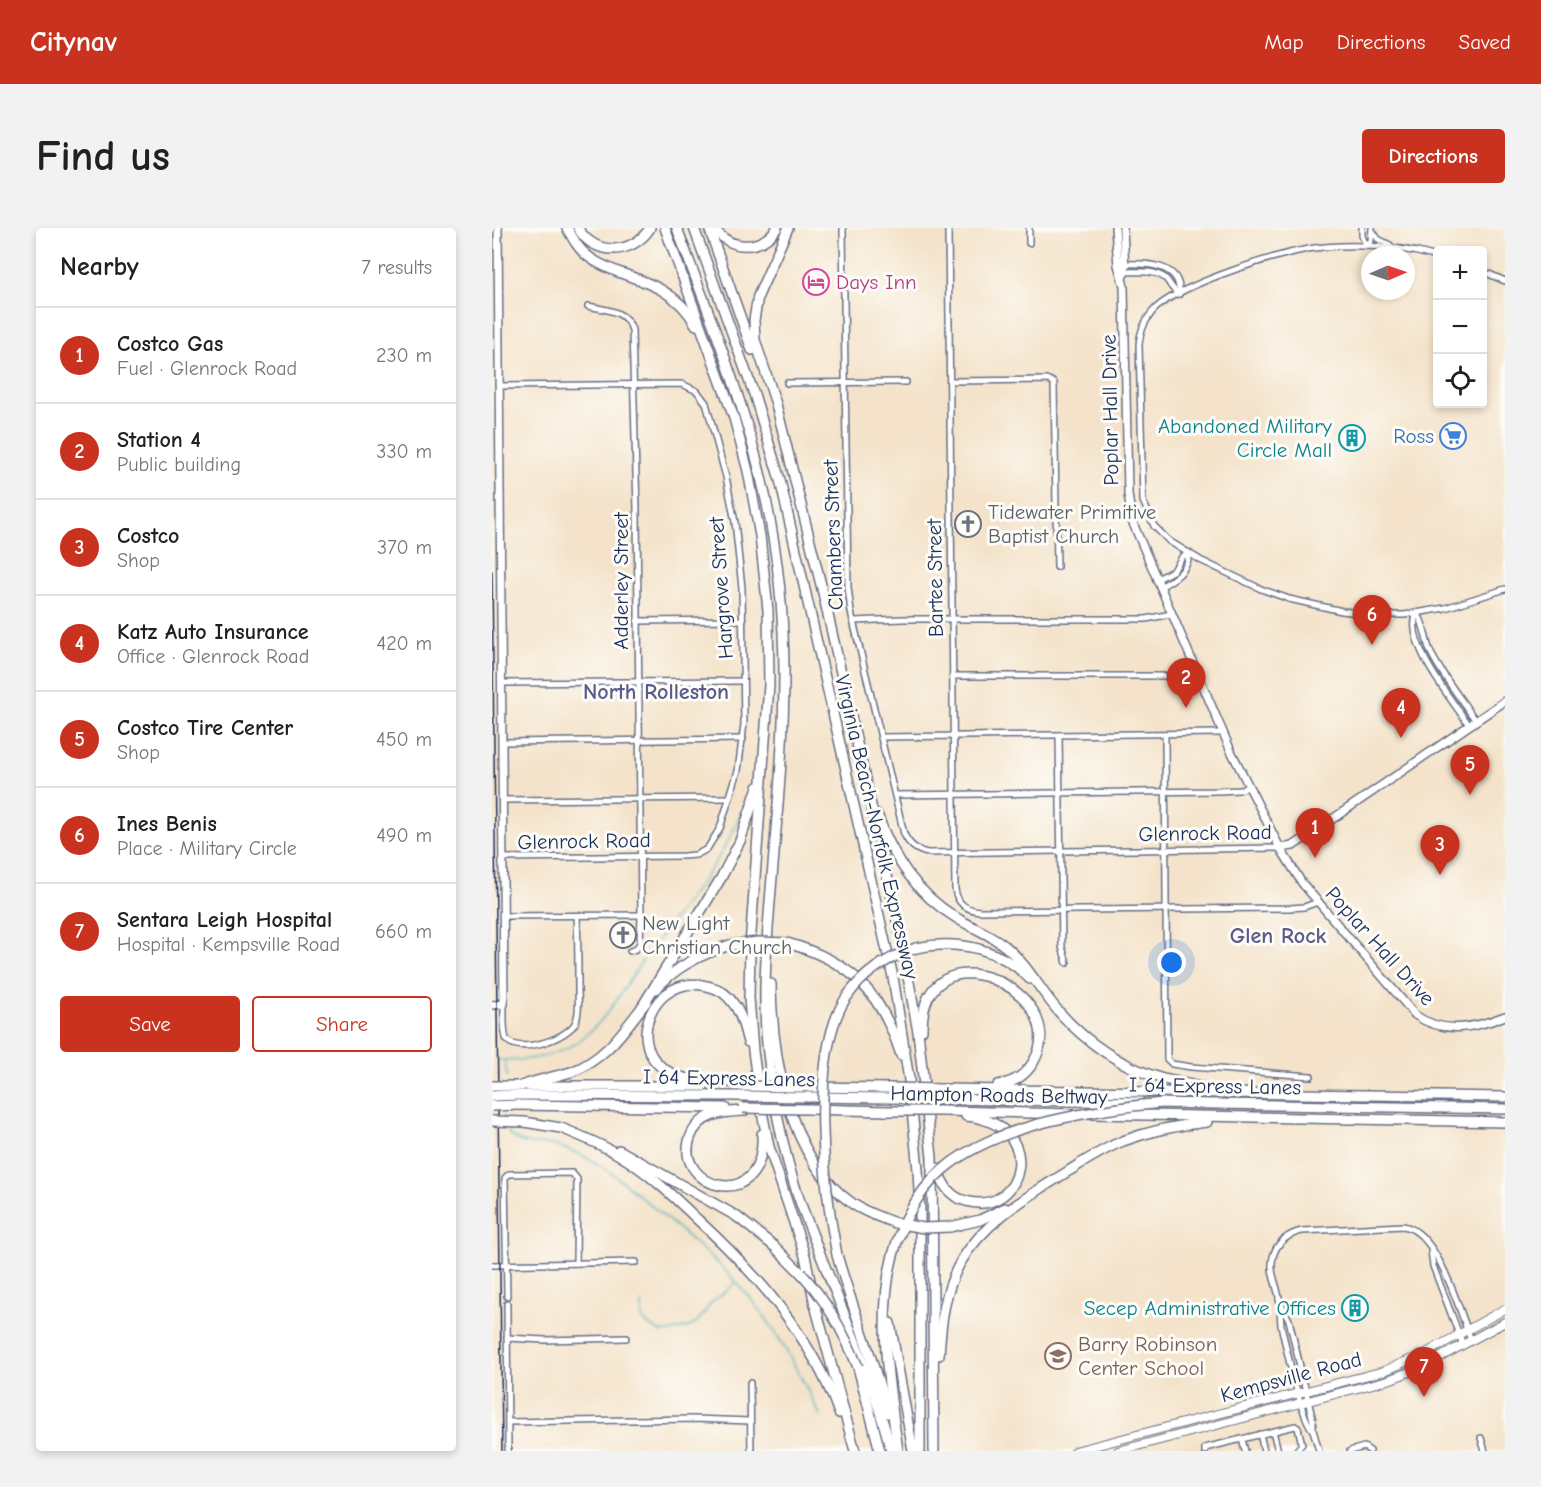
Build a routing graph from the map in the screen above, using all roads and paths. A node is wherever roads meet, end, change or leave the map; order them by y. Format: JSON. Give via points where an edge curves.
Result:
{"nodes":[{"id":1,"x":498,"y":228,"type":"edge"},
{"id":2,"x":567,"y":228,"type":"edge"},
{"id":3,"x":578,"y":228,"type":"edge"},
{"id":4,"x":650,"y":228,"type":"edge"},
{"id":5,"x":665,"y":228,"type":"edge"},
{"id":6,"x":677,"y":228,"type":"edge"},
{"id":7,"x":694,"y":228,"type":"edge"},
{"id":8,"x":709,"y":228,"type":"edge"},
{"id":9,"x":714,"y":228,"type":"edge"},
{"id":10,"x":777,"y":228,"type":"edge"},
{"id":11,"x":788,"y":228,"type":"edge"},
{"id":12,"x":843,"y":228,"type":"edge"},
{"id":13,"x":948,"y":228,"type":"edge"},
{"id":14,"x":1029,"y":228,"type":"edge"},
{"id":15,"x":1115,"y":228,"type":"edge"},
{"id":16,"x":1123,"y":228,"type":"edge"},
{"id":17,"x":1362,"y":228,"type":"edge"},
{"id":18,"x":1372,"y":228,"type":"edge"},
{"id":19,"x":1029,"y":243,"type":"dead end"},
{"id":20,"x":1366,"y":245,"type":"junction"},
{"id":21,"x":1345,"y":246,"type":"junction"},
{"id":22,"x":1377,"y":246,"type":"edge"},
{"id":23,"x":1395,"y":246,"type":"edge"},
{"id":24,"x":1415,"y":252,"type":"edge"},
{"id":25,"x":1433,"y":256,"type":"edge"},
{"id":26,"x":1122,"y":270,"type":"junction"},
{"id":27,"x":1487,"y":274,"type":"edge"},
{"id":28,"x":1505,"y":281,"type":"edge"},
{"id":29,"x":1179,"y":294,"type":"junction"},
{"id":30,"x":588,"y":306,"type":"dead end"},
{"id":31,"x":717,"y":367,"type":"junction"},
{"id":32,"x":950,"y":381,"type":"junction"},
{"id":33,"x":906,"y":382,"type":"dead end"},
{"id":34,"x":787,"y":383,"type":"dead end"},
{"id":35,"x":846,"y":383,"type":"junction"},
{"id":36,"x":634,"y":384,"type":"junction"},
{"id":37,"x":500,"y":386,"type":"junction"},
{"id":38,"x":784,"y":440,"type":"junction"},
{"id":39,"x":1189,"y":554,"type":"junction"},
{"id":40,"x":1057,"y":567,"type":"dead end"},
{"id":41,"x":1158,"y":584,"type":"junction"},
{"id":42,"x":1505,"y":589,"type":"edge"},
{"id":43,"x":1417,"y":613,"type":"junction"},
{"id":44,"x":1171,"y":614,"type":"junction"},
{"id":45,"x":952,"y":619,"type":"junction"},
{"id":46,"x":743,"y":620,"type":"junction"},
{"id":47,"x":637,"y":621,"type":"junction"},
{"id":48,"x":854,"y":621,"type":"junction"},
{"id":49,"x":1196,"y":672,"type":"junction"},
{"id":50,"x":953,"y":676,"type":"junction"},
{"id":51,"x":638,"y":681,"type":"junction"},
{"id":52,"x":743,"y":681,"type":"junction"},
{"id":53,"x":502,"y":683,"type":"junction"},
{"id":54,"x":1505,"y":701,"type":"edge"},
{"id":55,"x":1473,"y":723,"type":"junction"},
{"id":56,"x":1223,"y":733,"type":"junction"},
{"id":57,"x":1165,"y":734,"type":"junction"},
{"id":58,"x":1059,"y":735,"type":"junction"},
{"id":59,"x":954,"y":736,"type":"junction"},
{"id":60,"x":882,"y":737,"type":"junction"},
{"id":61,"x":743,"y":739,"type":"junction"},
{"id":62,"x":639,"y":740,"type":"junction"},
{"id":63,"x":503,"y":742,"type":"junction"},
{"id":64,"x":766,"y":746,"type":"junction"},
{"id":65,"x":865,"y":776,"type":"junction"},
{"id":66,"x":1249,"y":787,"type":"junction"},
{"id":67,"x":1164,"y":792,"type":"junction"},
{"id":68,"x":954,"y":794,"type":"junction"},
{"id":69,"x":1059,"y":794,"type":"junction"},
{"id":70,"x":895,"y":795,"type":"junction"},
{"id":71,"x":639,"y":798,"type":"junction"},
{"id":72,"x":730,"y":798,"type":"junction"},
{"id":73,"x":503,"y":800,"type":"junction"},
{"id":74,"x":1280,"y":848,"type":"junction"},
{"id":75,"x":1165,"y":851,"type":"junction"},
{"id":76,"x":1060,"y":852,"type":"junction"},
{"id":77,"x":932,"y":853,"type":"joint"},
{"id":78,"x":955,"y":853,"type":"junction"},
{"id":79,"x":640,"y":856,"type":"junction"},
{"id":80,"x":666,"y":856,"type":"joint"},
{"id":81,"x":503,"y":858,"type":"junction"},
{"id":82,"x":1318,"y":902,"type":"junction"},
{"id":83,"x":1165,"y":909,"type":"junction"},
{"id":84,"x":1061,"y":911,"type":"junction"},
{"id":85,"x":640,"y":915,"type":"junction"},
{"id":86,"x":503,"y":916,"type":"junction"},
{"id":87,"x":577,"y":916,"type":"junction"},
{"id":88,"x":769,"y":916,"type":"junction"},
{"id":89,"x":630,"y":951,"type":"dead end"},
{"id":90,"x":1067,"y":963,"type":"dead end"},
{"id":91,"x":1044,"y":994,"type":"junction"},
{"id":92,"x":504,"y":1004,"type":"junction"},
{"id":93,"x":492,"y":1005,"type":"edge"},
{"id":94,"x":642,"y":1007,"type":"junction"},
{"id":95,"x":1505,"y":1016,"type":"edge"},
{"id":96,"x":755,"y":1070,"type":"junction"},
{"id":97,"x":924,"y":1074,"type":"junction"},
{"id":98,"x":1311,"y":1076,"type":"dead end"},
{"id":99,"x":909,"y":1080,"type":"junction"},
{"id":100,"x":739,"y":1084,"type":"junction"},
{"id":101,"x":492,"y":1086,"type":"edge"},
{"id":102,"x":961,"y":1089,"type":"junction"},
{"id":103,"x":518,"y":1093,"type":"junction"},
{"id":104,"x":891,"y":1093,"type":"junction"},
{"id":105,"x":1225,"y":1094,"type":"junction"},
{"id":106,"x":492,"y":1096,"type":"edge"},
{"id":107,"x":1505,"y":1097,"type":"edge"},
{"id":108,"x":760,"y":1102,"type":"junction"},
{"id":109,"x":1163,"y":1103,"type":"junction"},
{"id":110,"x":492,"y":1106,"type":"edge"},
{"id":111,"x":1505,"y":1109,"type":"edge"},
{"id":112,"x":743,"y":1110,"type":"junction"},
{"id":113,"x":946,"y":1112,"type":"junction"},
{"id":114,"x":1244,"y":1118,"type":"junction"},
{"id":115,"x":492,"y":1121,"type":"edge"},
{"id":116,"x":1505,"y":1122,"type":"edge"},
{"id":117,"x":561,"y":1128,"type":"junction"},
{"id":118,"x":930,"y":1136,"type":"junction"},
{"id":119,"x":1047,"y":1185,"type":"junction"},
{"id":120,"x":1430,"y":1248,"type":"junction"},
{"id":121,"x":636,"y":1262,"type":"dead end"},
{"id":122,"x":506,"y":1263,"type":"junction"},
{"id":123,"x":576,"y":1263,"type":"junction"},
{"id":124,"x":492,"y":1265,"type":"edge"},
{"id":125,"x":1447,"y":1279,"type":"junction"},
{"id":126,"x":1439,"y":1282,"type":"junction"},
{"id":127,"x":887,"y":1285,"type":"junction"},
{"id":128,"x":507,"y":1296,"type":"dead end"},
{"id":129,"x":1280,"y":1299,"type":"junction"},
{"id":130,"x":507,"y":1304,"type":"dead end"},
{"id":131,"x":1505,"y":1309,"type":"edge"},
{"id":132,"x":1505,"y":1322,"type":"edge"},
{"id":133,"x":1291,"y":1328,"type":"junction"},
{"id":134,"x":1283,"y":1330,"type":"junction"},
{"id":135,"x":1467,"y":1330,"type":"junction"},
{"id":136,"x":1459,"y":1335,"type":"junction"},
{"id":137,"x":507,"y":1338,"type":"junction"},
{"id":138,"x":626,"y":1338,"type":"dead end"},
{"id":139,"x":1471,"y":1340,"type":"junction"},
{"id":140,"x":1463,"y":1345,"type":"junction"},
{"id":141,"x":750,"y":1383,"type":"dead end"},
{"id":142,"x":1303,"y":1392,"type":"junction"},
{"id":143,"x":934,"y":1402,"type":"junction"},
{"id":144,"x":1305,"y":1403,"type":"junction"},
{"id":145,"x":750,"y":1421,"type":"junction"},
{"id":146,"x":508,"y":1422,"type":"junction"},
{"id":147,"x":1273,"y":1431,"type":"junction"},
{"id":148,"x":1260,"y":1434,"type":"junction"},
{"id":149,"x":1482,"y":1438,"type":"dead end"},
{"id":150,"x":1242,"y":1439,"type":"junction"},
{"id":151,"x":1228,"y":1442,"type":"junction"},
{"id":152,"x":1089,"y":1449,"type":"edge"},
{"id":153,"x":1317,"y":1450,"type":"edge"},
{"id":154,"x":508,"y":1451,"type":"edge"},
{"id":155,"x":751,"y":1451,"type":"edge"},
{"id":156,"x":854,"y":1451,"type":"edge"},
{"id":157,"x":880,"y":1451,"type":"edge"},
{"id":158,"x":895,"y":1451,"type":"edge"},
{"id":159,"x":913,"y":1451,"type":"edge"},
{"id":160,"x":920,"y":1451,"type":"edge"},
{"id":161,"x":934,"y":1451,"type":"edge"},
{"id":162,"x":1075,"y":1451,"type":"edge"},
{"id":163,"x":1118,"y":1451,"type":"edge"},
{"id":164,"x":1205,"y":1451,"type":"edge"},
{"id":165,"x":1230,"y":1451,"type":"edge"},
{"id":166,"x":1245,"y":1451,"type":"edge"},
{"id":167,"x":1264,"y":1451,"type":"edge"},
{"id":168,"x":1278,"y":1451,"type":"edge"},
{"id":169,"x":1296,"y":1451,"type":"edge"},
{"id":170,"x":1350,"y":1451,"type":"edge"},
{"id":171,"x":1370,"y":1451,"type":"edge"},
{"id":172,"x":1485,"y":1451,"type":"edge"}],
"edges":[{"from":1,"to":37,"type":"street"},
{"from":2,"to":31,"type":"highway","via":[[580,249],[595,262],[656,285],[675,297],[696,323]]},
{"from":3,"to":4,"type":"highway","via":[[593,244],[613,249],[634,244]]},
{"from":5,"to":31,"type":"highway"},
{"from":6,"to":88,"type":"highway","via":[[746,419],[775,550],[784,686]]},
{"from":7,"to":99,"type":"highway","name":"Virginia Beach-Norfolk Expressway","via":[[754,394],[782,488],[888,952]]},
{"from":8,"to":38,"type":"highway"},
{"from":9,"to":10,"type":"highway","via":[[724,239],[744,246],[764,241]]},
{"from":11,"to":38,"type":"highway","via":[[758,296],[754,320],[757,350]]},
{"from":12,"to":35,"type":"street","name":"Chambers Street"},
{"from":13,"to":32,"type":"street","name":"Bartee Street"},
{"from":14,"to":19,"type":"street"},
{"from":15,"to":26,"type":"street","name":"Poplar Hall Drive"},
{"from":16,"to":26,"type":"street","name":"Poplar Hall Drive"},
{"from":17,"to":20,"type":"street"},
{"from":17,"to":21,"type":"street","via":[[1357,239]]},
{"from":18,"to":20,"type":"street","via":[[1371,240]]},
{"from":18,"to":23,"type":"street","via":[[1378,239]]},
{"from":20,"to":21,"type":"street"},
{"from":20,"to":22,"type":"street"},
{"from":21,"to":29,"type":"street","via":[[1269,258]]},
{"from":24,"to":25,"type":"street"},
{"from":26,"to":29,"type":"street","via":[[1157,274]]},
{"from":26,"to":41,"type":"street","name":"Poplar Hall Drive","via":[[1130,509]]},
{"from":27,"to":28,"type":"street"},
{"from":29,"to":39,"type":"street","via":[[1150,314],[1140,336],[1142,491],[1154,526]]},
{"from":30,"to":36,"type":"street","name":"Adderley Street","via":[[619,313],[630,324]]},
{"from":31,"to":64,"type":"highway","via":[[741,445],[760,536],[769,657]]},
{"from":32,"to":40,"type":"street","via":[[1049,380],[1054,385]]},
{"from":32,"to":45,"type":"street","name":"Bartee Street"},
{"from":33,"to":35,"type":"street"},
{"from":34,"to":35,"type":"street"},
{"from":35,"to":48,"type":"street","name":"Chambers Street","via":[[848,587]]},
{"from":36,"to":37,"type":"street"},
{"from":36,"to":46,"type":"street","name":"Hargrove Street","via":[[682,384],[693,387],[704,399],[737,534]]},
{"from":36,"to":47,"type":"street","name":"Adderley Street"},
{"from":37,"to":53,"type":"street"},
{"from":38,"to":65,"type":"highway","via":[[824,593]]},
{"from":39,"to":41,"type":"street","via":[[1179,575]]},
{"from":39,"to":43,"type":"street","via":[[1289,600],[1378,615]]},
{"from":41,"to":44,"type":"street","name":"Poplar Hall Drive"},
{"from":42,"to":43,"type":"street"},
{"from":43,"to":55,"type":"street","via":[[1414,627],[1426,662]]},
{"from":44,"to":45,"type":"street","via":[[1146,619]]},
{"from":44,"to":49,"type":"street","name":"Poplar Hall Drive"},
{"from":45,"to":48,"type":"street"},
{"from":45,"to":50,"type":"street","name":"Bartee Street"},
{"from":46,"to":47,"type":"street"},
{"from":46,"to":52,"type":"street","name":"Hargrove Street"},
{"from":47,"to":51,"type":"street","name":"Adderley Street"},
{"from":48,"to":60,"type":"street","name":"Chambers Street"},
{"from":49,"to":50,"type":"street","via":[[1181,676]]},
{"from":49,"to":56,"type":"street","name":"Poplar Hall Drive"},
{"from":50,"to":59,"type":"street","name":"Bartee Street"},
{"from":51,"to":52,"type":"street"},
{"from":51,"to":53,"type":"street"},
{"from":51,"to":62,"type":"street","name":"Adderley Street"},
{"from":52,"to":61,"type":"street","name":"Hargrove Street"},
{"from":53,"to":63,"type":"street"},
{"from":54,"to":55,"type":"street","name":"Glenrock Road"},
{"from":55,"to":74,"type":"street","name":"Glenrock Road","via":[[1293,846]]},
{"from":56,"to":57,"type":"street"},
{"from":56,"to":66,"type":"street","name":"Poplar Hall Drive"},
{"from":57,"to":58,"type":"street"},
{"from":57,"to":67,"type":"street"},
{"from":58,"to":59,"type":"street"},
{"from":58,"to":69,"type":"street"},
{"from":59,"to":60,"type":"street"},
{"from":59,"to":68,"type":"street","name":"Bartee Street"},
{"from":60,"to":70,"type":"street","name":"Chambers Street"},
{"from":61,"to":62,"type":"street"},
{"from":61,"to":72,"type":"street","name":"Hargrove Street"},
{"from":62,"to":63,"type":"street"},
{"from":62,"to":71,"type":"street","name":"Adderley Street"},
{"from":63,"to":73,"type":"street"},
{"from":64,"to":94,"type":"highway","via":[[755,798],[740,841]]},
{"from":64,"to":96,"type":"highway","via":[[749,971]]},
{"from":65,"to":91,"type":"highway","via":[[890,845],[912,881],[941,909],[1005,946]]},
{"from":65,"to":97,"type":"highway","via":[[906,962]]},
{"from":66,"to":67,"type":"street"},
{"from":66,"to":74,"type":"street","name":"Poplar Hall Drive"},
{"from":67,"to":69,"type":"street"},
{"from":67,"to":75,"type":"street"},
{"from":68,"to":69,"type":"street"},
{"from":68,"to":70,"type":"street"},
{"from":68,"to":78,"type":"street","name":"Bartee Street"},
{"from":69,"to":76,"type":"street"},
{"from":70,"to":77,"type":"street","name":"Chambers Street","via":[[907,840],[916,849]]},
{"from":71,"to":72,"type":"street"},
{"from":71,"to":73,"type":"street"},
{"from":71,"to":79,"type":"street","name":"Adderley Street"},
{"from":72,"to":80,"type":"street","name":"Hargrove Street","via":[[720,828],[707,849],[696,855]]},
{"from":73,"to":81,"type":"street"},
{"from":74,"to":75,"type":"street","name":"Glenrock Road"},
{"from":74,"to":82,"type":"street","name":"Poplar Hall Drive"},
{"from":75,"to":76,"type":"street","name":"Glenrock Road"},
{"from":75,"to":83,"type":"street"},
{"from":76,"to":78,"type":"street","name":"Glenrock Road"},
{"from":76,"to":84,"type":"street"},
{"from":77,"to":78,"type":"street","name":"Glenrock Road"},
{"from":78,"to":84,"type":"street","name":"Bartee Street","via":[[955,889],[966,908]]},
{"from":79,"to":80,"type":"street","name":"Glenrock Road"},
{"from":79,"to":81,"type":"street","name":"Glenrock Road"},
{"from":79,"to":85,"type":"street","name":"Adderley Street"},
{"from":81,"to":86,"type":"street"},
{"from":82,"to":83,"type":"street","via":[[1290,908]]},
{"from":82,"to":95,"type":"street","name":"Poplar Hall Drive","via":[[1408,1008],[1423,1020],[1455,1028]]},
{"from":83,"to":84,"type":"street"},
{"from":83,"to":98,"type":"street","via":[[1167,1059],[1172,1064],[1191,1067]]},
{"from":84,"to":90,"type":"street","via":[[1062,947]]},
{"from":85,"to":87,"type":"street"},
{"from":85,"to":89,"type":"street","name":"Adderley Street","via":[[640,942],[636,950]]},
{"from":86,"to":87,"type":"street"},
{"from":86,"to":92,"type":"street"},
{"from":87,"to":92,"type":"street","via":[[579,1009],[574,1026],[564,1035],[541,1044],[514,1044],[507,1040]]},
{"from":88,"to":119,"type":"highway","bridge":true,"via":[[775,1038],[788,1100],[812,1160],[843,1196],[864,1211],[895,1223],[950,1227],[986,1217]]},
{"from":88,"to":158,"type":"highway","via":[[765,980],[768,1049],[786,1155]]},
{"from":91,"to":105,"type":"highway","via":[[1079,1032],[1122,1061],[1158,1077]]},
{"from":91,"to":158,"type":"highway","bridge":true,"via":[[1015,966],[984,950],[951,944],[916,948],[882,963],[862,978],[846,998],[832,1031],[824,1099],[827,1201],[837,1255],[876,1374]]},
{"from":92,"to":93,"type":"street"},
{"from":94,"to":99,"type":"highway","bridge":true,"via":[[658,986],[699,956],[730,945],[787,943],[829,959],[870,992],[889,1020]]},
{"from":94,"to":103,"type":"highway","via":[[613,1043],[589,1063]]},
{"from":96,"to":100,"type":"highway","via":[[740,1015],[729,997],[709,986],[695,984],[674,989],[662,997],[652,1010],[646,1032],[650,1053],[658,1064],[685,1078]]},
{"from":96,"to":108,"type":"highway"},
{"from":97,"to":102,"type":"highway","via":[[922,1012],[932,992],[944,980],[962,974],[998,980],[1016,991],[1032,1011],[1039,1026],[1039,1050],[1028,1070],[1013,1082]]},
{"from":97,"to":118,"type":"highway"},
{"from":99,"to":160,"type":"highway","name":"Virginia Beach-Norfolk Expressway","via":[[920,1213]]},
{"from":100,"to":103,"type":"highway"},
{"from":100,"to":104,"type":"highway","name":"Hampton Roads Beltway","bridge":true},
{"from":101,"to":103,"type":"highway","bridge":true},
{"from":102,"to":104,"type":"highway","name":"Hampton Roads Beltway","bridge":true},
{"from":102,"to":105,"type":"highway","name":"Hampton Roads Beltway"},
{"from":103,"to":104,"type":"highway","name":"I 64 Express Lanes","bridge":true,"via":[[807,1097]]},
{"from":103,"to":106,"type":"highway","name":"I 64 Express Lanes","bridge":true},
{"from":103,"to":110,"type":"highway","bridge":true},
{"from":103,"to":112,"type":"highway"},
{"from":104,"to":109,"type":"highway","name":"I 64 Express Lanes","bridge":true,"via":[[944,1099]]},
{"from":105,"to":107,"type":"highway","name":"Hampton Roads Beltway"},
{"from":108,"to":112,"type":"highway","via":[[763,1145],[756,1171],[733,1185],[706,1181],[689,1158],[691,1135],[698,1124],[713,1114]]},
{"from":108,"to":156,"type":"highway"},
{"from":109,"to":111,"type":"highway","name":"I 64 Express Lanes"},
{"from":109,"to":127,"type":"highway","bridge":true,"via":[[1066,1117],[1005,1133],[968,1150],[936,1175],[918,1197],[898,1236]]},
{"from":112,"to":113,"type":"highway","name":"Hampton Roads Beltway","bridge":true},
{"from":113,"to":114,"type":"highway","name":"Hampton Roads Beltway"},
{"from":113,"to":118,"type":"highway","via":[[1005,1130],[1020,1157],[1014,1182],[1004,1194],[987,1202],[971,1203],[957,1198],[942,1182]]},
{"from":114,"to":116,"type":"highway","name":"Hampton Roads Beltway"},
{"from":114,"to":119,"type":"highway","via":[[1190,1124],[1136,1137],[1106,1149]]},
{"from":115,"to":117,"type":"highway","bridge":true},
{"from":117,"to":156,"type":"highway","via":[[619,1155],[650,1177],[764,1285],[806,1345],[838,1408]]},
{"from":117,"to":157,"type":"highway","bridge":true,"via":[[630,1154],[728,1211],[784,1254],[823,1299],[846,1338],[858,1367]]},
{"from":118,"to":143,"type":"highway"},
{"from":119,"to":143,"type":"highway","via":[[989,1227],[960,1263],[944,1308]]},
{"from":120,"to":125,"type":"street"},
{"from":120,"to":126,"type":"street"},
{"from":120,"to":129,"type":"street","via":[[1418,1232],[1403,1226],[1295,1232],[1279,1244],[1273,1257],[1272,1270]]},
{"from":121,"to":123,"type":"street"},
{"from":122,"to":123,"type":"street"},
{"from":122,"to":123,"type":"street","via":[[505,1178],[512,1173],[572,1173],[576,1177]]},
{"from":122,"to":124,"type":"street"},
{"from":122,"to":128,"type":"street"},
{"from":125,"to":126,"type":"street"},
{"from":125,"to":135,"type":"street"},
{"from":126,"to":136,"type":"street"},
{"from":127,"to":158,"type":"highway","via":[[885,1355]]},
{"from":127,"to":159,"type":"highway"},
{"from":129,"to":133,"type":"street"},
{"from":129,"to":134,"type":"street"},
{"from":130,"to":137,"type":"street"},
{"from":131,"to":135,"type":"main road","name":"Kempsville Road"},
{"from":132,"to":139,"type":"main road","name":"Kempsville Road"},
{"from":133,"to":134,"type":"street"},
{"from":133,"to":142,"type":"street"},
{"from":134,"to":142,"type":"street"},
{"from":135,"to":136,"type":"main road","name":"Kempsville Road"},
{"from":135,"to":139,"type":"street"},
{"from":136,"to":140,"type":"street"},
{"from":136,"to":142,"type":"main road","name":"Kempsville Road","via":[[1395,1367]]},
{"from":137,"to":138,"type":"street"},
{"from":137,"to":146,"type":"street"},
{"from":139,"to":140,"type":"main road","name":"Kempsville Road"},
{"from":140,"to":144,"type":"main road","name":"Kempsville Road","via":[[1402,1375]]},
{"from":141,"to":145,"type":"street"},
{"from":142,"to":144,"type":"street"},
{"from":142,"to":152,"type":"main road","name":"Kempsville Road"},
{"from":143,"to":161,"type":"highway"},
{"from":144,"to":153,"type":"street","via":[[1306,1422]]},
{"from":144,"to":163,"type":"main road","name":"Kempsville Road"},
{"from":145,"to":146,"type":"street"},
{"from":145,"to":155,"type":"street"},
{"from":146,"to":154,"type":"street"},
{"from":147,"to":148,"type":"street"},
{"from":147,"to":168,"type":"street"},
{"from":147,"to":169,"type":"street","via":[[1298,1428],[1302,1444]]},
{"from":148,"to":150,"type":"street"},
{"from":148,"to":167,"type":"street"},
{"from":149,"to":172,"type":"street"},
{"from":150,"to":151,"type":"street"},
{"from":150,"to":166,"type":"street"},
{"from":151,"to":164,"type":"street"},
{"from":151,"to":165,"type":"street"},
{"from":152,"to":162,"type":"main road","name":"Kempsville Road"},
{"from":170,"to":171,"type":"street","via":[[1364,1447]]}]}
